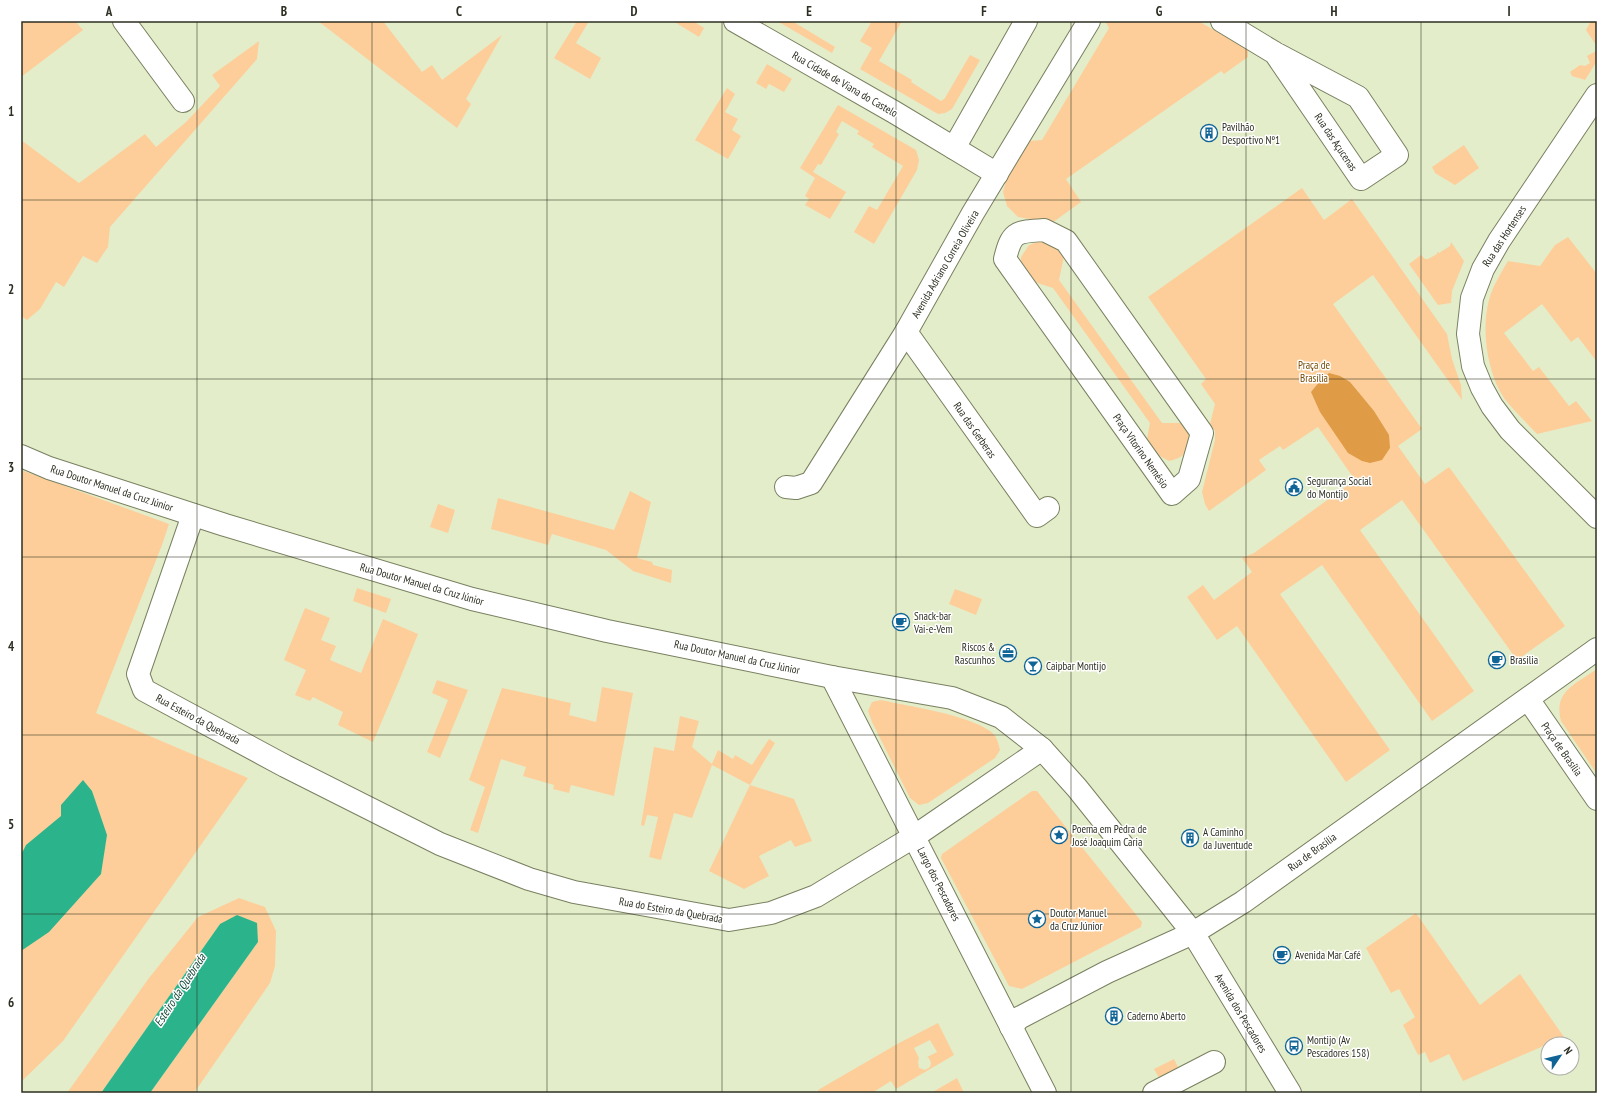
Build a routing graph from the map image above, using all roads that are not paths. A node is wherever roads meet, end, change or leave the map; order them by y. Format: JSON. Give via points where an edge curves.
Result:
{"nodes":[{"id":1,"x":124,"y":21,"type":"edge"},
{"id":2,"x":735,"y":21,"type":"edge"},
{"id":3,"x":1026,"y":21,"type":"edge"},
{"id":4,"x":1089,"y":21,"type":"edge"},
{"id":5,"x":1222,"y":21,"type":"edge"},
{"id":6,"x":1275,"y":53,"type":"junction"},
{"id":7,"x":1597,"y":95,"type":"edge"},
{"id":8,"x":183,"y":101,"type":"dead end"},
{"id":9,"x":954,"y":148,"type":"junction"},
{"id":10,"x":997,"y":174,"type":"junction"},
{"id":11,"x":1009,"y":241,"type":"joint"},
{"id":12,"x":906,"y":332,"type":"junction"},
{"id":13,"x":21,"y":456,"type":"edge"},
{"id":14,"x":786,"y":487,"type":"dead end"},
{"id":15,"x":1048,"y":508,"type":"dead end"},
{"id":16,"x":193,"y":515,"type":"junction"},
{"id":17,"x":1597,"y":517,"type":"edge"},
{"id":18,"x":1597,"y":649,"type":"edge"},
{"id":19,"x":832,"y":677,"type":"junction"},
{"id":20,"x":1528,"y":699,"type":"junction"},
{"id":21,"x":1042,"y":749,"type":"junction"},
{"id":22,"x":1597,"y":799,"type":"edge"},
{"id":23,"x":418,"y":833,"type":"joint"},
{"id":24,"x":914,"y":836,"type":"junction"},
{"id":25,"x":1193,"y":933,"type":"junction"},
{"id":26,"x":1011,"y":1027,"type":"junction"},
{"id":27,"x":1214,"y":1062,"type":"dead end"},
{"id":28,"x":1045,"y":1093,"type":"edge"},
{"id":29,"x":1154,"y":1093,"type":"edge"},
{"id":30,"x":1290,"y":1093,"type":"edge"}],
"edges":[{"from":1,"to":8,"type":"street"},
{"from":2,"to":9,"type":"street","name":"Rua Cidade de Viana do Castelo"},
{"from":3,"to":9,"type":"street"},
{"from":4,"to":10,"type":"street","name":"Avenida Adriano Correia Oliveira"},
{"from":5,"to":6,"type":"street","name":"Rua das Açucenas"},
{"from":6,"to":6,"type":"street","name":"Rua das Açucenas","via":[[1361,179],[1397,155],[1358,97]]},
{"from":7,"to":17,"type":"street","name":"Rua das Hortenses","via":[[1483,269],[1472,298],[1468,334],[1473,366],[1492,406],[1510,430]]},
{"from":9,"to":10,"type":"street","name":"Rua Cidade de Viana do Castelo"},
{"from":10,"to":12,"type":"street","name":"Avenida Adriano Correia Oliveira"},
{"from":11,"to":11,"type":"street","name":"Praça Vitorino Nemésio","via":[[1005,259],[1172,494],[1189,479],[1202,433],[1066,241],[1044,230],[1020,232]]},
{"from":12,"to":14,"type":"street","name":"Avenida Adriano Correia Oliveira","via":[[811,483],[796,488]]},
{"from":12,"to":15,"type":"street","name":"Rua das Gerberas","via":[[1037,516]]},
{"from":13,"to":16,"type":"street","name":"Rua Doutor Manuel da Cruz Júnior","via":[[49,468]]},
{"from":16,"to":19,"type":"street","name":"Rua Doutor Manuel da Cruz Júnior","via":[[472,599],[608,631]]},
{"from":16,"to":23,"type":"street","name":"Rua Esteiro da Quebrada","via":[[138,674],[144,690],[285,766]]},
{"from":18,"to":20,"type":"street","name":"Rua de Brasília"},
{"from":19,"to":21,"type":"street","name":"Rua Doutor Manuel da Cruz Júnior","via":[[952,698],[1001,717]]},
{"from":19,"to":24,"type":"street"},
{"from":20,"to":22,"type":"street","name":"Praça de Brasília"},
{"from":20,"to":25,"type":"street","name":"Rua de Brasília","via":[[1243,902]]},
{"from":21,"to":24,"type":"street","name":"Largo dos Pescadores"},
{"from":21,"to":25,"type":"street","name":"Rua Doutor Manuel da Cruz Júnior","via":[[1082,794]]},
{"from":23,"to":24,"type":"street","name":"Rua do Esteiro da Quebrada","via":[[529,879],[574,892],[728,920],[771,913],[816,896]]},
{"from":24,"to":26,"type":"street","name":"Largo dos Pescadores"},
{"from":25,"to":26,"type":"street","name":"Rua de Brasília","via":[[1107,972],[1019,1018]]},
{"from":25,"to":30,"type":"street","name":"Avenida dos Pescadores"},
{"from":26,"to":28,"type":"street","name":"Largo dos Pescadores"},
{"from":27,"to":29,"type":"street"}]}
